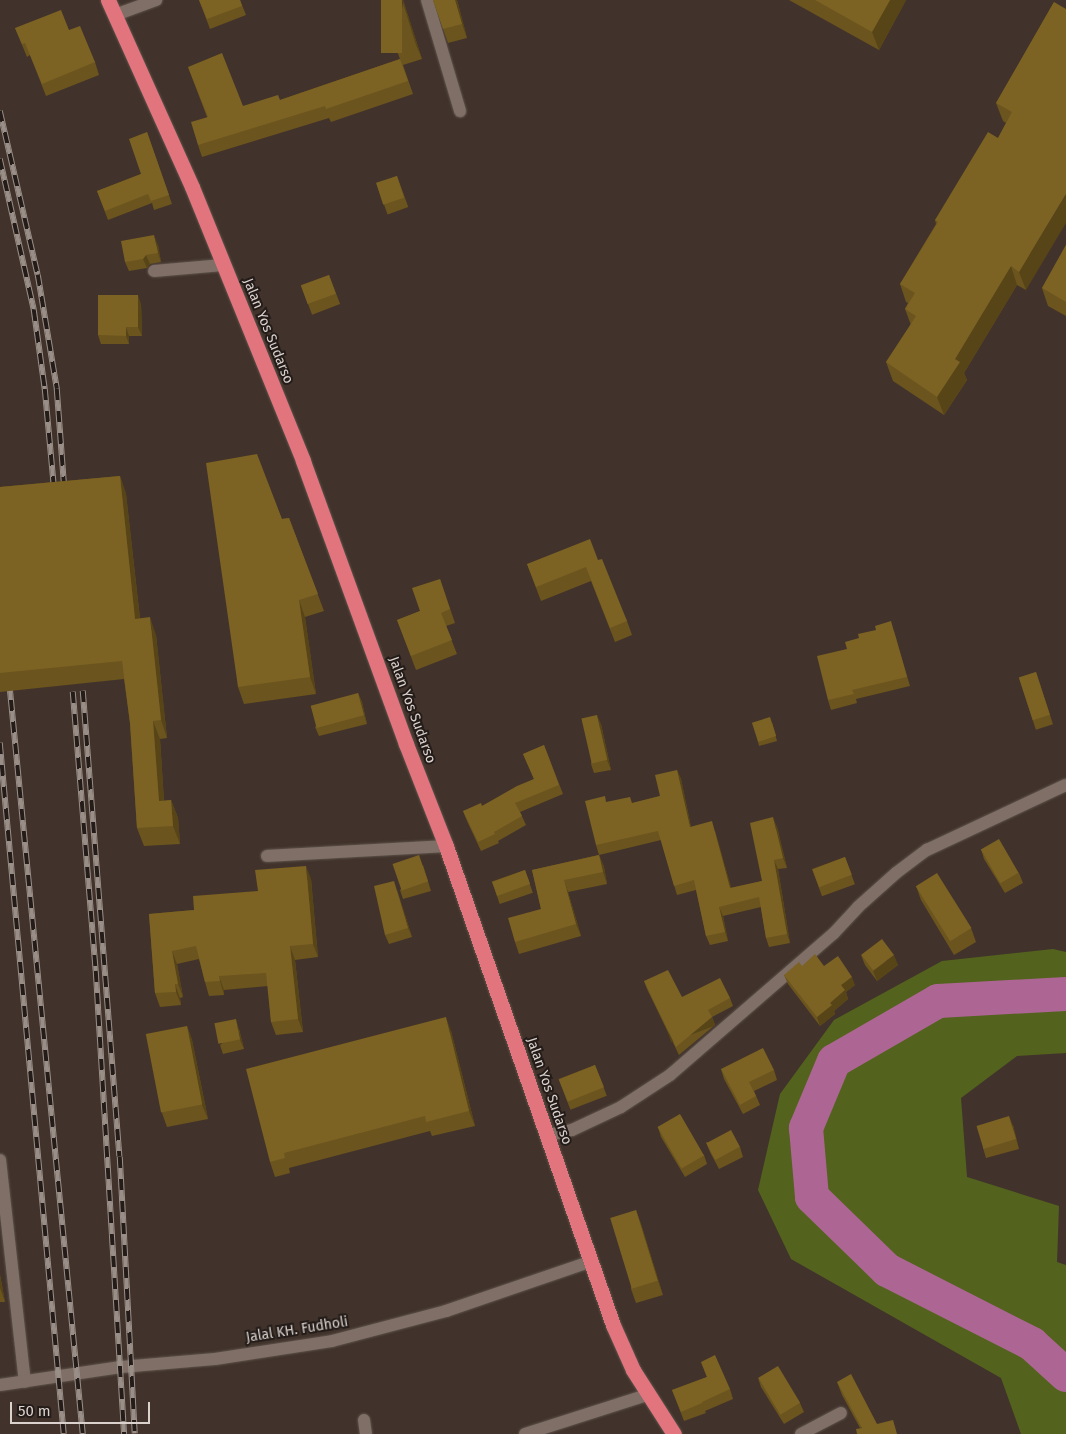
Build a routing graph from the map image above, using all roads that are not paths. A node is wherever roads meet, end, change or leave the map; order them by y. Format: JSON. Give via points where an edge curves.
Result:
{"nodes":[{"id":1,"x":108,"y":0,"type":"edge"},
{"id":2,"x":156,"y":0,"type":"edge"},
{"id":3,"x":427,"y":0,"type":"edge"},
{"id":4,"x":114,"y":15,"type":"junction"},
{"id":5,"x":460,"y":111,"type":"dead end"},
{"id":6,"x":223,"y":265,"type":"junction"},
{"id":7,"x":154,"y":271,"type":"dead end"},
{"id":8,"x":1066,"y":785,"type":"edge"},
{"id":9,"x":446,"y":846,"type":"junction"},
{"id":10,"x":267,"y":856,"type":"dead end"},
{"id":11,"x":547,"y":1135,"type":"junction"},
{"id":12,"x":0,"y":1160,"type":"edge"},
{"id":13,"x":589,"y":1262,"type":"junction"},
{"id":14,"x":25,"y":1382,"type":"junction"},
{"id":15,"x":0,"y":1385,"type":"edge"},
{"id":16,"x":647,"y":1395,"type":"junction"},
{"id":17,"x":841,"y":1413,"type":"dead end"},
{"id":18,"x":364,"y":1420,"type":"dead end"},
{"id":19,"x":366,"y":1434,"type":"edge"},
{"id":20,"x":525,"y":1434,"type":"edge"},
{"id":21,"x":674,"y":1434,"type":"edge"},
{"id":22,"x":801,"y":1434,"type":"edge"}],
"edges":[{"from":1,"to":4,"type":"highway","name":"Jalan Yos Sudarso"},
{"from":2,"to":4,"type":"street"},
{"from":3,"to":5,"type":"street"},
{"from":4,"to":6,"type":"highway","name":"Jalan Yos Sudarso","via":[[192,187]]},
{"from":6,"to":7,"type":"street"},
{"from":6,"to":9,"type":"highway","name":"Jalan Yos Sudarso","via":[[303,462]]},
{"from":8,"to":11,"type":"street","via":[[927,850],[896,872],[834,934],[670,1075],[621,1107],[572,1130]]},
{"from":9,"to":10,"type":"street"},
{"from":9,"to":11,"type":"highway","name":"Jalan Yos Sudarso"},
{"from":11,"to":13,"type":"highway","name":"Jalan Yos Sudarso"},
{"from":12,"to":14,"type":"street"},
{"from":13,"to":14,"type":"street","name":"Jalal KH. Fudholi","via":[[446,1311],[332,1341]]},
{"from":13,"to":16,"type":"highway","name":"Jalan Yos Sudarso","via":[[613,1325]]},
{"from":14,"to":15,"type":"street","name":"Jalal KH. Fudholi"},
{"from":16,"to":20,"type":"street"},
{"from":16,"to":21,"type":"highway","name":"Jalan Yos Sudarso"},
{"from":17,"to":22,"type":"street"},
{"from":18,"to":19,"type":"street"}]}
